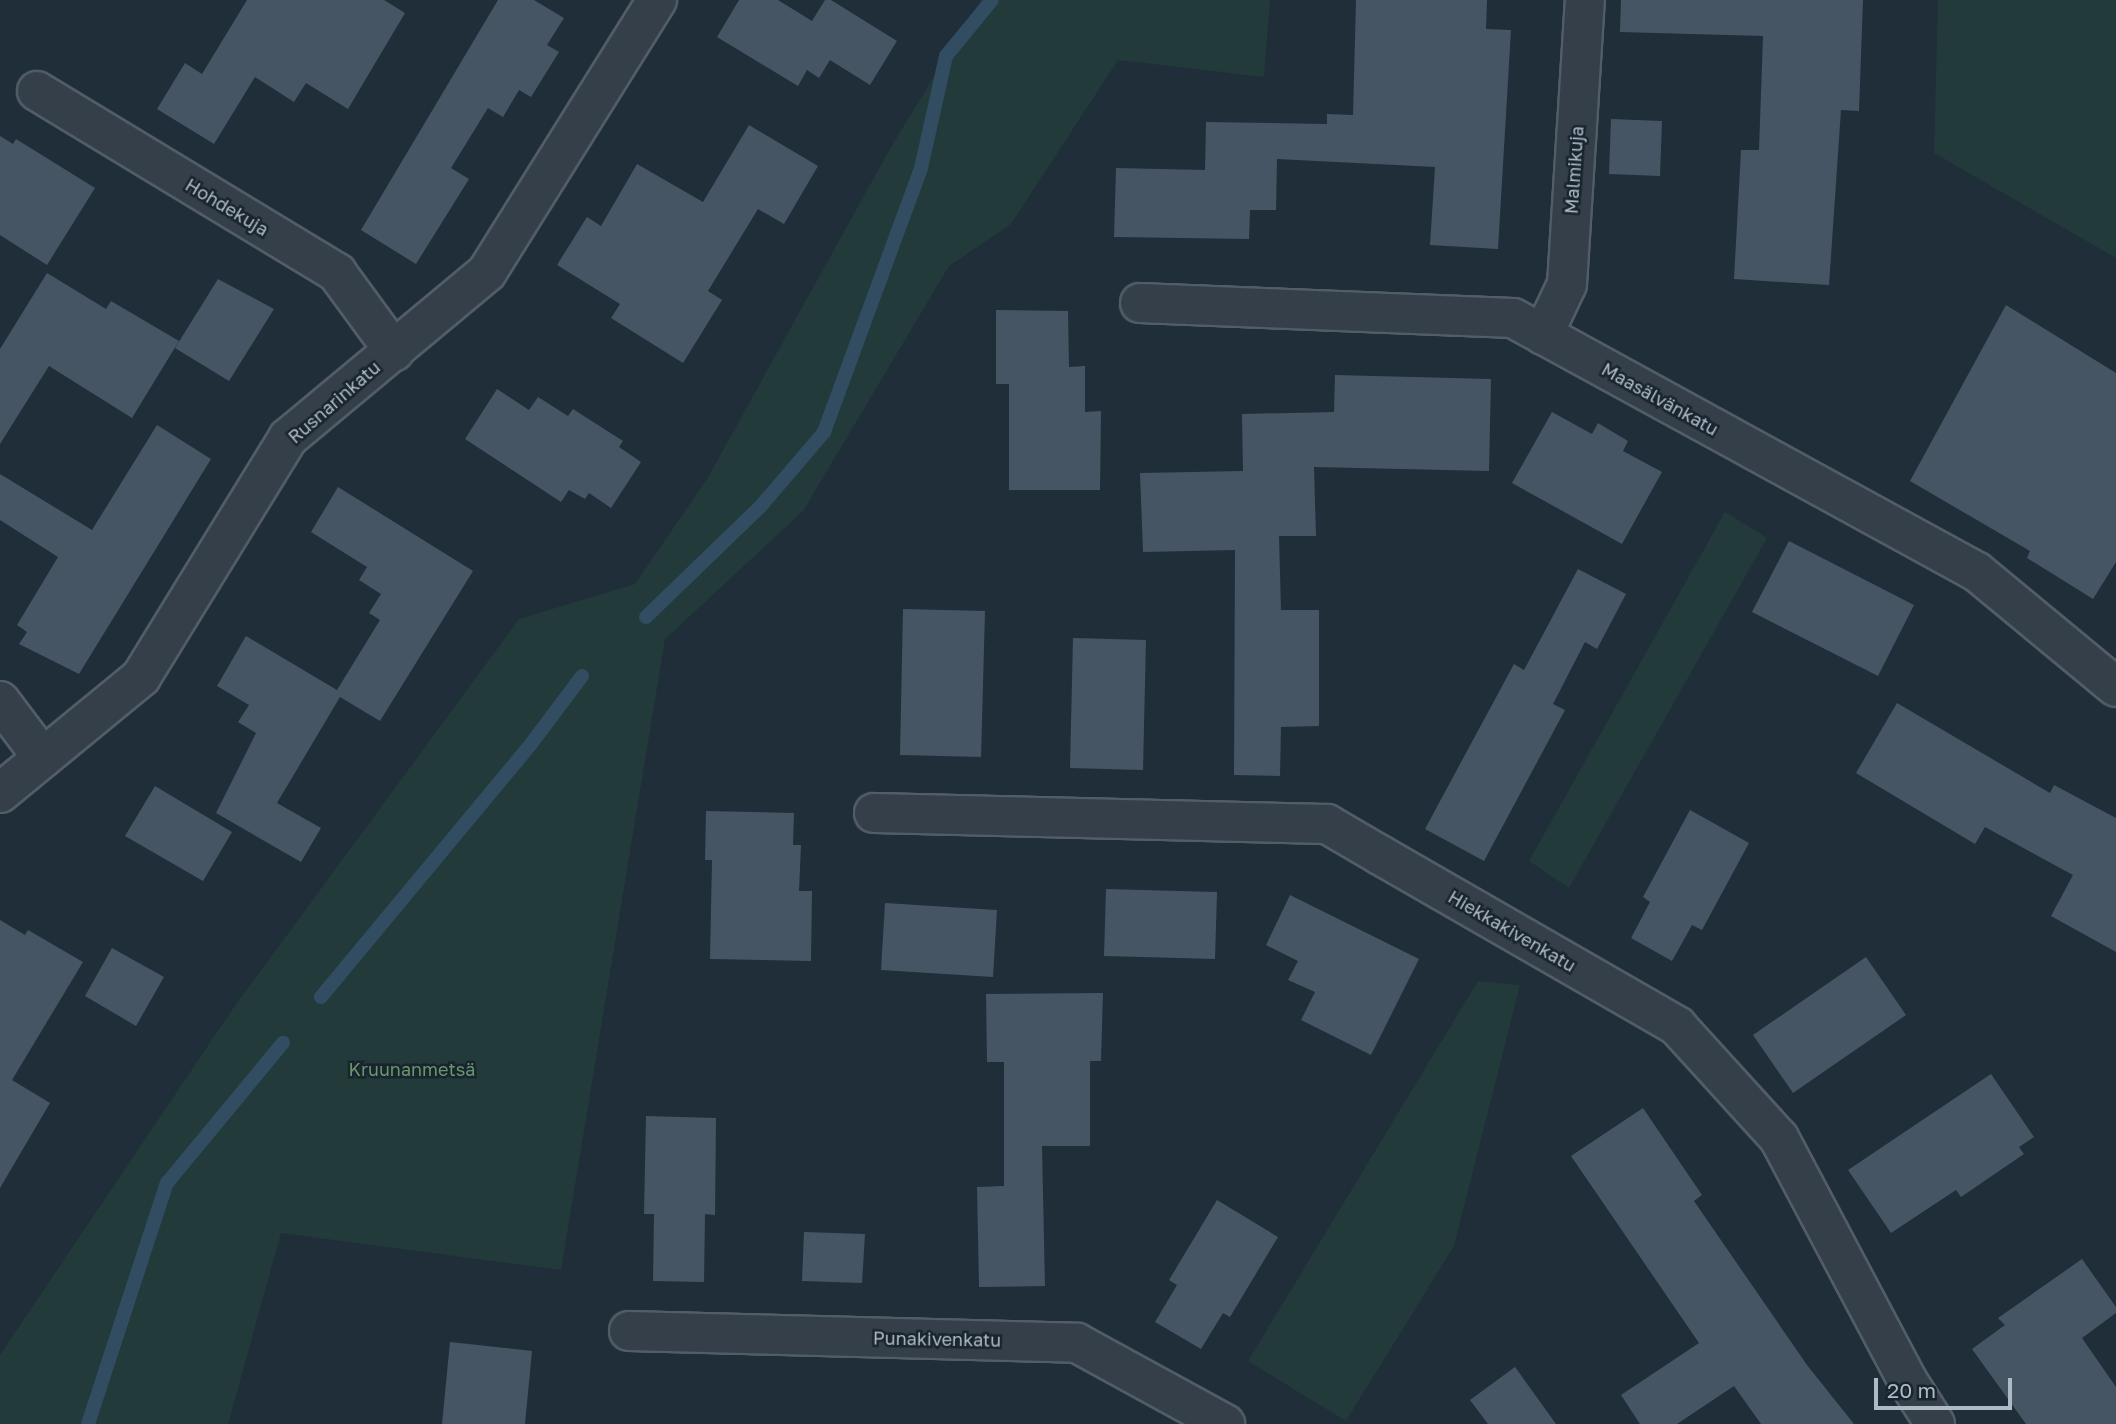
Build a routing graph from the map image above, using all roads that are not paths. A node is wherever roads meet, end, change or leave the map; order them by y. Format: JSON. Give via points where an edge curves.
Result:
{"nodes":[{"id":1,"x":657,"y":0,"type":"edge"},
{"id":2,"x":1585,"y":0,"type":"edge"},
{"id":3,"x":37,"y":91,"type":"dead end"},
{"id":4,"x":1140,"y":303,"type":"dead end"},
{"id":5,"x":1543,"y":335,"type":"junction"},
{"id":6,"x":394,"y":351,"type":"junction"},
{"id":7,"x":2116,"y":687,"type":"edge"},
{"id":8,"x":0,"y":701,"type":"edge"},
{"id":9,"x":43,"y":758,"type":"junction"},
{"id":10,"x":0,"y":793,"type":"edge"},
{"id":11,"x":874,"y":813,"type":"dead end"},
{"id":12,"x":629,"y":1331,"type":"dead end"},
{"id":13,"x":1225,"y":1424,"type":"edge"},
{"id":14,"x":1935,"y":1424,"type":"edge"}],
"edges":[{"from":1,"to":6,"type":"street","name":"Rusnarinkatu","via":[[487,272]]},
{"from":2,"to":5,"type":"street","name":"Malmikuja","via":[[1567,284]]},
{"from":3,"to":6,"type":"street","name":"Hohdekuja","via":[[337,273]]},
{"from":4,"to":5,"type":"street","name":"Maasälvänkatu","via":[[1513,318]]},
{"from":5,"to":7,"type":"street","name":"Maasälvänkatu","via":[[1977,572]]},
{"from":6,"to":9,"type":"street","name":"Rusnarinkatu","via":[[288,438],[141,677]]},
{"from":8,"to":9,"type":"street"},
{"from":9,"to":10,"type":"street","name":"Rusnarinkatu"},
{"from":11,"to":14,"type":"street","name":"Hiekkakivenkatu","via":[[1327,824],[1392,861],[1677,1026],[1779,1138]]},
{"from":12,"to":13,"type":"street","name":"Punakivenkatu","via":[[1077,1343]]}]}
